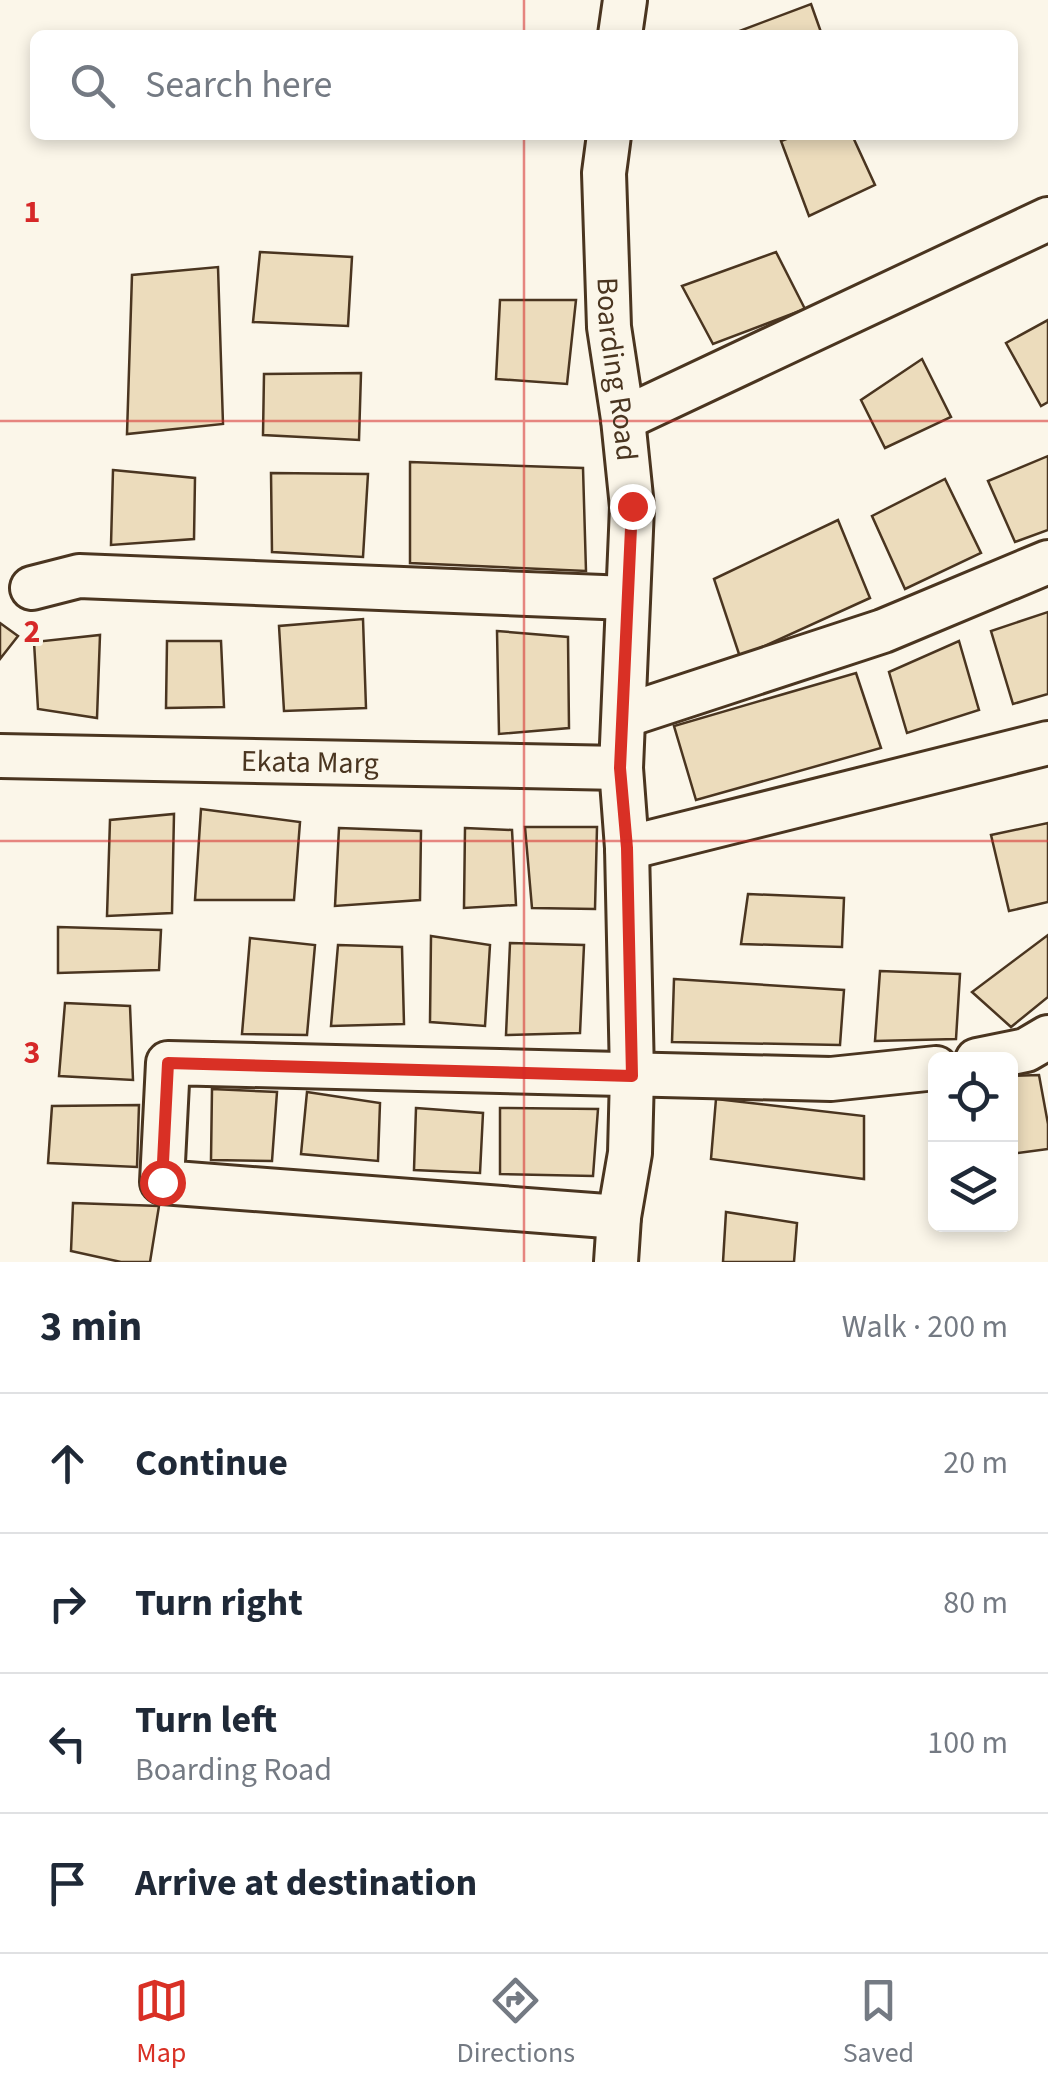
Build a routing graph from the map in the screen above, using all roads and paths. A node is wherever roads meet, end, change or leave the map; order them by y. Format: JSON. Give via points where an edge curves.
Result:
{"nodes":[{"id":1,"x":624,"y":0,"type":"edge"},
{"id":2,"x":621,"y":30,"type":"edge"},
{"id":3,"x":608,"y":140,"type":"edge"},
{"id":4,"x":1048,"y":219,"type":"edge"},
{"id":5,"x":624,"y":419,"type":"junction"},
{"id":6,"x":1048,"y":562,"type":"edge"},
{"id":7,"x":32,"y":588,"type":"dead end"},
{"id":8,"x":628,"y":598,"type":"junction"},
{"id":9,"x":624,"y":716,"type":"junction"},
{"id":10,"x":1048,"y":743,"type":"edge"},
{"id":11,"x":0,"y":756,"type":"edge"},
{"id":12,"x":620,"y":768,"type":"junction"},
{"id":13,"x":627,"y":848,"type":"junction"},
{"id":14,"x":1048,"y":1037,"type":"edge"},
{"id":15,"x":1016,"y":1052,"type":"edge"},
{"id":16,"x":928,"y":1069,"type":"edge"},
{"id":17,"x":632,"y":1076,"type":"junction"},
{"id":18,"x":619,"y":1218,"type":"junction"},
{"id":19,"x":616,"y":1262,"type":"edge"}],
"edges":[{"from":1,"to":2,"type":"street"},
{"from":3,"to":5,"type":"street","name":"Boarding Road","via":[[609,327]]},
{"from":4,"to":5,"type":"street"},
{"from":5,"to":8,"type":"street","name":"Boarding Road","via":[[632,506]]},
{"from":6,"to":9,"type":"street","via":[[883,631]]},
{"from":7,"to":8,"type":"street","via":[[79,576]]},
{"from":8,"to":9,"type":"street","name":"Boarding Road"},
{"from":9,"to":12,"type":"street","name":"Boarding Road"},
{"from":10,"to":13,"type":"street"},
{"from":11,"to":12,"type":"street","name":"Ekata Marg"},
{"from":12,"to":13,"type":"street","name":"Boarding Road"},
{"from":13,"to":17,"type":"street","name":"Boarding Road"},
{"from":14,"to":15,"type":"street"},
{"from":16,"to":17,"type":"street","via":[[831,1079]]},
{"from":17,"to":18,"type":"street","name":"Boarding Road"},
{"from":17,"to":18,"type":"street","via":[[168,1063],[162,1182]]},
{"from":18,"to":19,"type":"street","name":"Boarding Road"}]}
